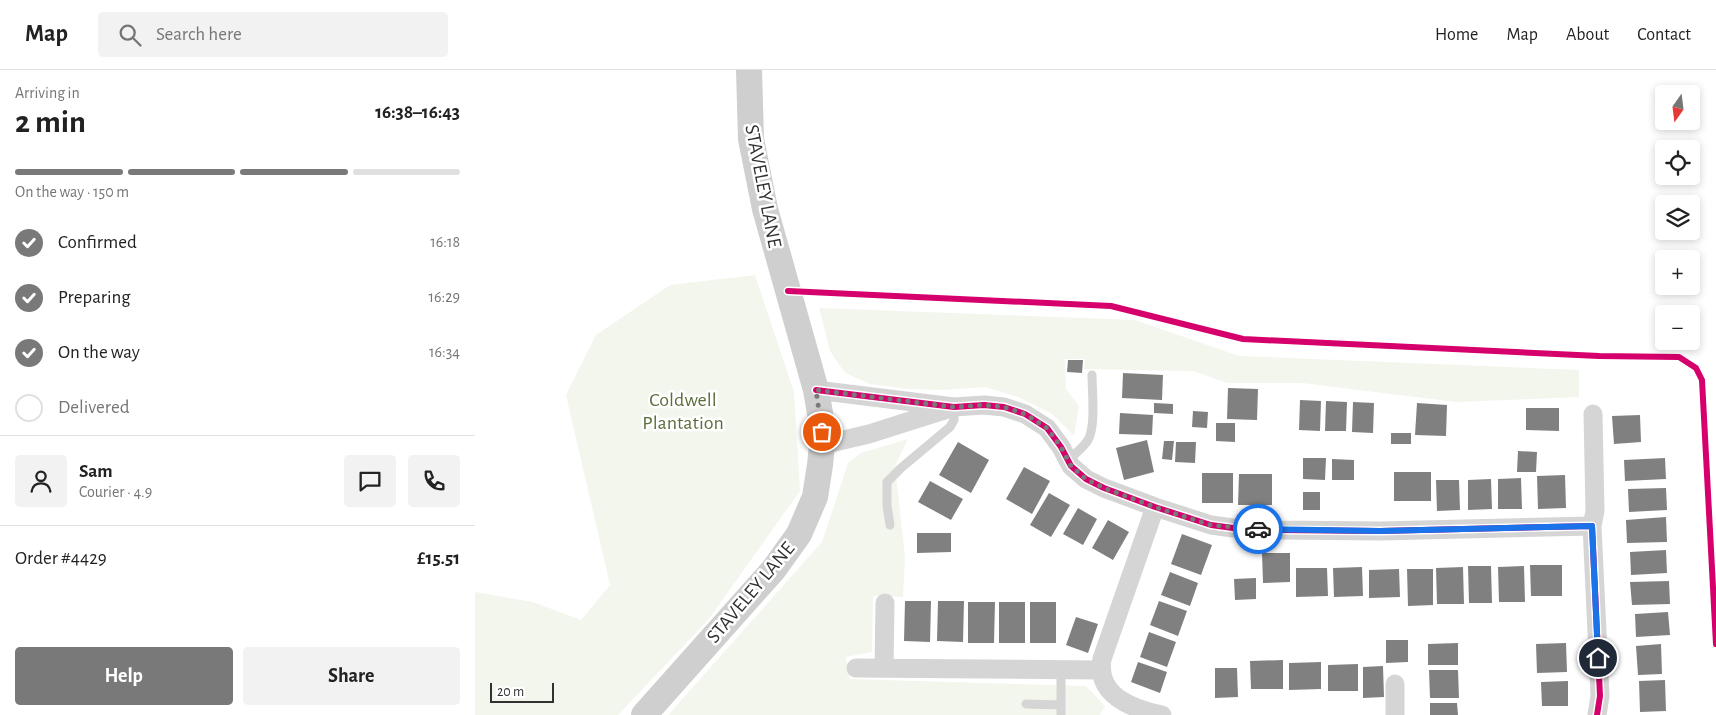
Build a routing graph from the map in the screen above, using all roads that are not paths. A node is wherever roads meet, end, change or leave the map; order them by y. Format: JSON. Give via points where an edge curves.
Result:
{"nodes":[{"id":1,"x":749,"y":70,"type":"edge"},
{"id":2,"x":1092,"y":376,"type":"dead end"},
{"id":3,"x":816,"y":390,"type":"junction"},
{"id":4,"x":954,"y":407,"type":"junction"},
{"id":5,"x":1593,"y":414,"type":"dead end"},
{"id":6,"x":822,"y":445,"type":"junction"},
{"id":7,"x":1068,"y":460,"type":"junction"},
{"id":8,"x":1155,"y":507,"type":"junction"},
{"id":9,"x":890,"y":525,"type":"dead end"},
{"id":10,"x":1592,"y":526,"type":"junction"},
{"id":11,"x":885,"y":603,"type":"dead end"},
{"id":12,"x":856,"y":668,"type":"dead end"},
{"id":13,"x":884,"y":668,"type":"junction"},
{"id":14,"x":1061,"y":670,"type":"junction"},
{"id":15,"x":1100,"y":670,"type":"junction"},
{"id":16,"x":1395,"y":684,"type":"dead end"},
{"id":17,"x":1026,"y":704,"type":"dead end"},
{"id":18,"x":1060,"y":705,"type":"junction"},
{"id":19,"x":644,"y":715,"type":"edge"},
{"id":20,"x":1061,"y":715,"type":"edge"},
{"id":21,"x":1163,"y":715,"type":"edge"},
{"id":22,"x":1395,"y":715,"type":"edge"},
{"id":23,"x":1597,"y":715,"type":"edge"}],
"edges":[{"from":1,"to":3,"type":"main road","name":"STAVELEY LANE","via":[[751,139],[765,209]]},
{"from":2,"to":7,"type":"lane","via":[[1089,438]]},
{"from":3,"to":4,"type":"street"},
{"from":3,"to":6,"type":"main road","name":"STAVELEY LANE"},
{"from":4,"to":6,"type":"street"},
{"from":4,"to":7,"type":"street","via":[[984,405],[1025,414],[1047,428]]},
{"from":4,"to":9,"type":"lane","via":[[954,420],[950,426],[887,482]]},
{"from":5,"to":10,"type":"street","via":[[1595,511]]},
{"from":6,"to":19,"type":"main road","name":"STAVELEY LANE","via":[[815,497],[799,534],[774,569]]},
{"from":7,"to":8,"type":"street","via":[[1086,479]]},
{"from":8,"to":10,"type":"street","via":[[1211,525],[1233,528],[1380,531]]},
{"from":8,"to":15,"type":"street"},
{"from":10,"to":23,"type":"street","via":[[1599,696]]},
{"from":11,"to":13,"type":"street"},
{"from":12,"to":13,"type":"street"},
{"from":13,"to":14,"type":"street"},
{"from":14,"to":15,"type":"street"},
{"from":14,"to":18,"type":"lane"},
{"from":15,"to":21,"type":"street","via":[[1103,681],[1125,703]]},
{"from":16,"to":22,"type":"street"},
{"from":17,"to":18,"type":"lane"},
{"from":18,"to":20,"type":"lane"}]}
